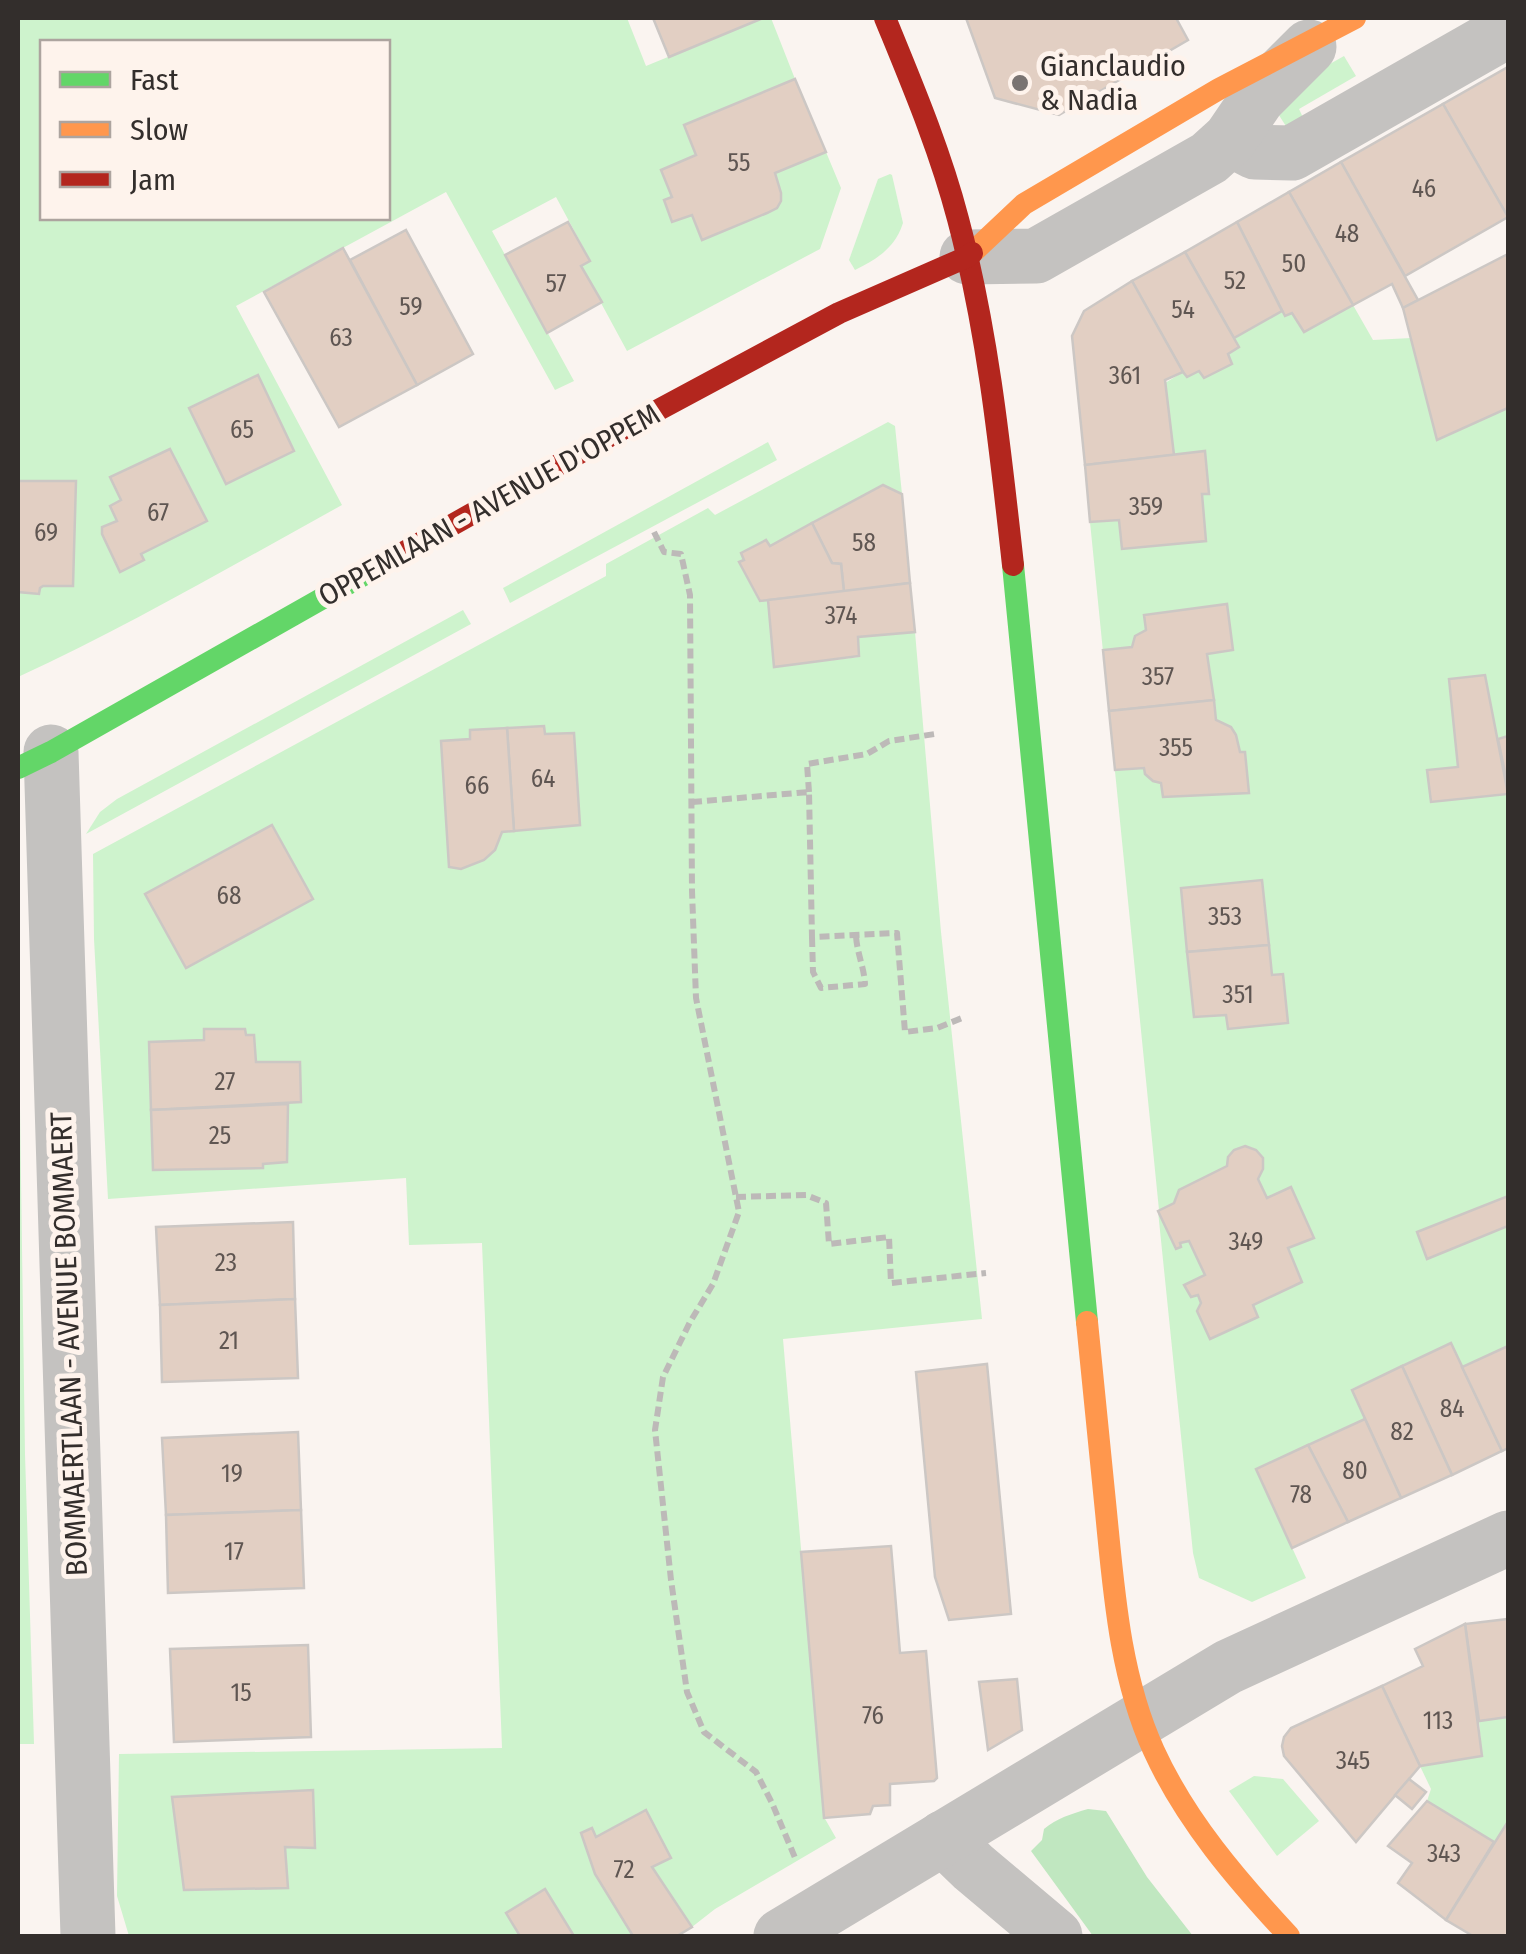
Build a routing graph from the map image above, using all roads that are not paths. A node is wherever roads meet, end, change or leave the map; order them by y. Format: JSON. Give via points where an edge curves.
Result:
{"nodes":[{"id":1,"x":885,"y":18,"type":"edge"},
{"id":2,"x":1335,"y":29,"type":"edge"},
{"id":3,"x":1508,"y":30,"type":"edge"},
{"id":4,"x":1230,"y":139,"type":"junction"},
{"id":5,"x":968,"y":258,"type":"junction"},
{"id":6,"x":34,"y":760,"type":"edge"},
{"id":7,"x":1508,"y":1538,"type":"edge"},
{"id":8,"x":1142,"y":1720,"type":"junction"},
{"id":9,"x":943,"y":1838,"type":"junction"},
{"id":10,"x":88,"y":1936,"type":"edge"},
{"id":11,"x":781,"y":1936,"type":"edge"},
{"id":12,"x":1055,"y":1936,"type":"edge"},
{"id":13,"x":1289,"y":1936,"type":"edge"}],
"edges":[{"from":1,"to":5,"type":"street","via":[[937,146]]},
{"from":2,"to":4,"type":"street","name":"OPPEMLAAN - AVENUE D'OPPEM","via":[[1258,98]]},
{"from":2,"to":5,"type":"street","name":"OPPEMLAAN - AVENUE D'OPPEM","via":[[1024,204]]},
{"from":3,"to":4,"type":"street","via":[[1292,153],[1255,152]]},
{"from":4,"to":5,"type":"street","name":"OPPEMLAAN - AVENUE D'OPPEM","via":[[1209,158],[1036,256]]},
{"from":5,"to":6,"type":"street","name":"OPPEMLAAN - AVENUE D'OPPEM","via":[[839,313],[608,436]]},
{"from":5,"to":8,"type":"street","via":[[1004,490],[1113,1586]]},
{"from":6,"to":10,"type":"street","name":"BOMMAERTLAAN - AVENUE BOMMAERT"},
{"from":7,"to":8,"type":"street","via":[[1228,1667]]},
{"from":8,"to":9,"type":"street"},
{"from":8,"to":13,"type":"street","via":[[1196,1822]]},
{"from":9,"to":11,"type":"street"},
{"from":9,"to":12,"type":"street"}]}
